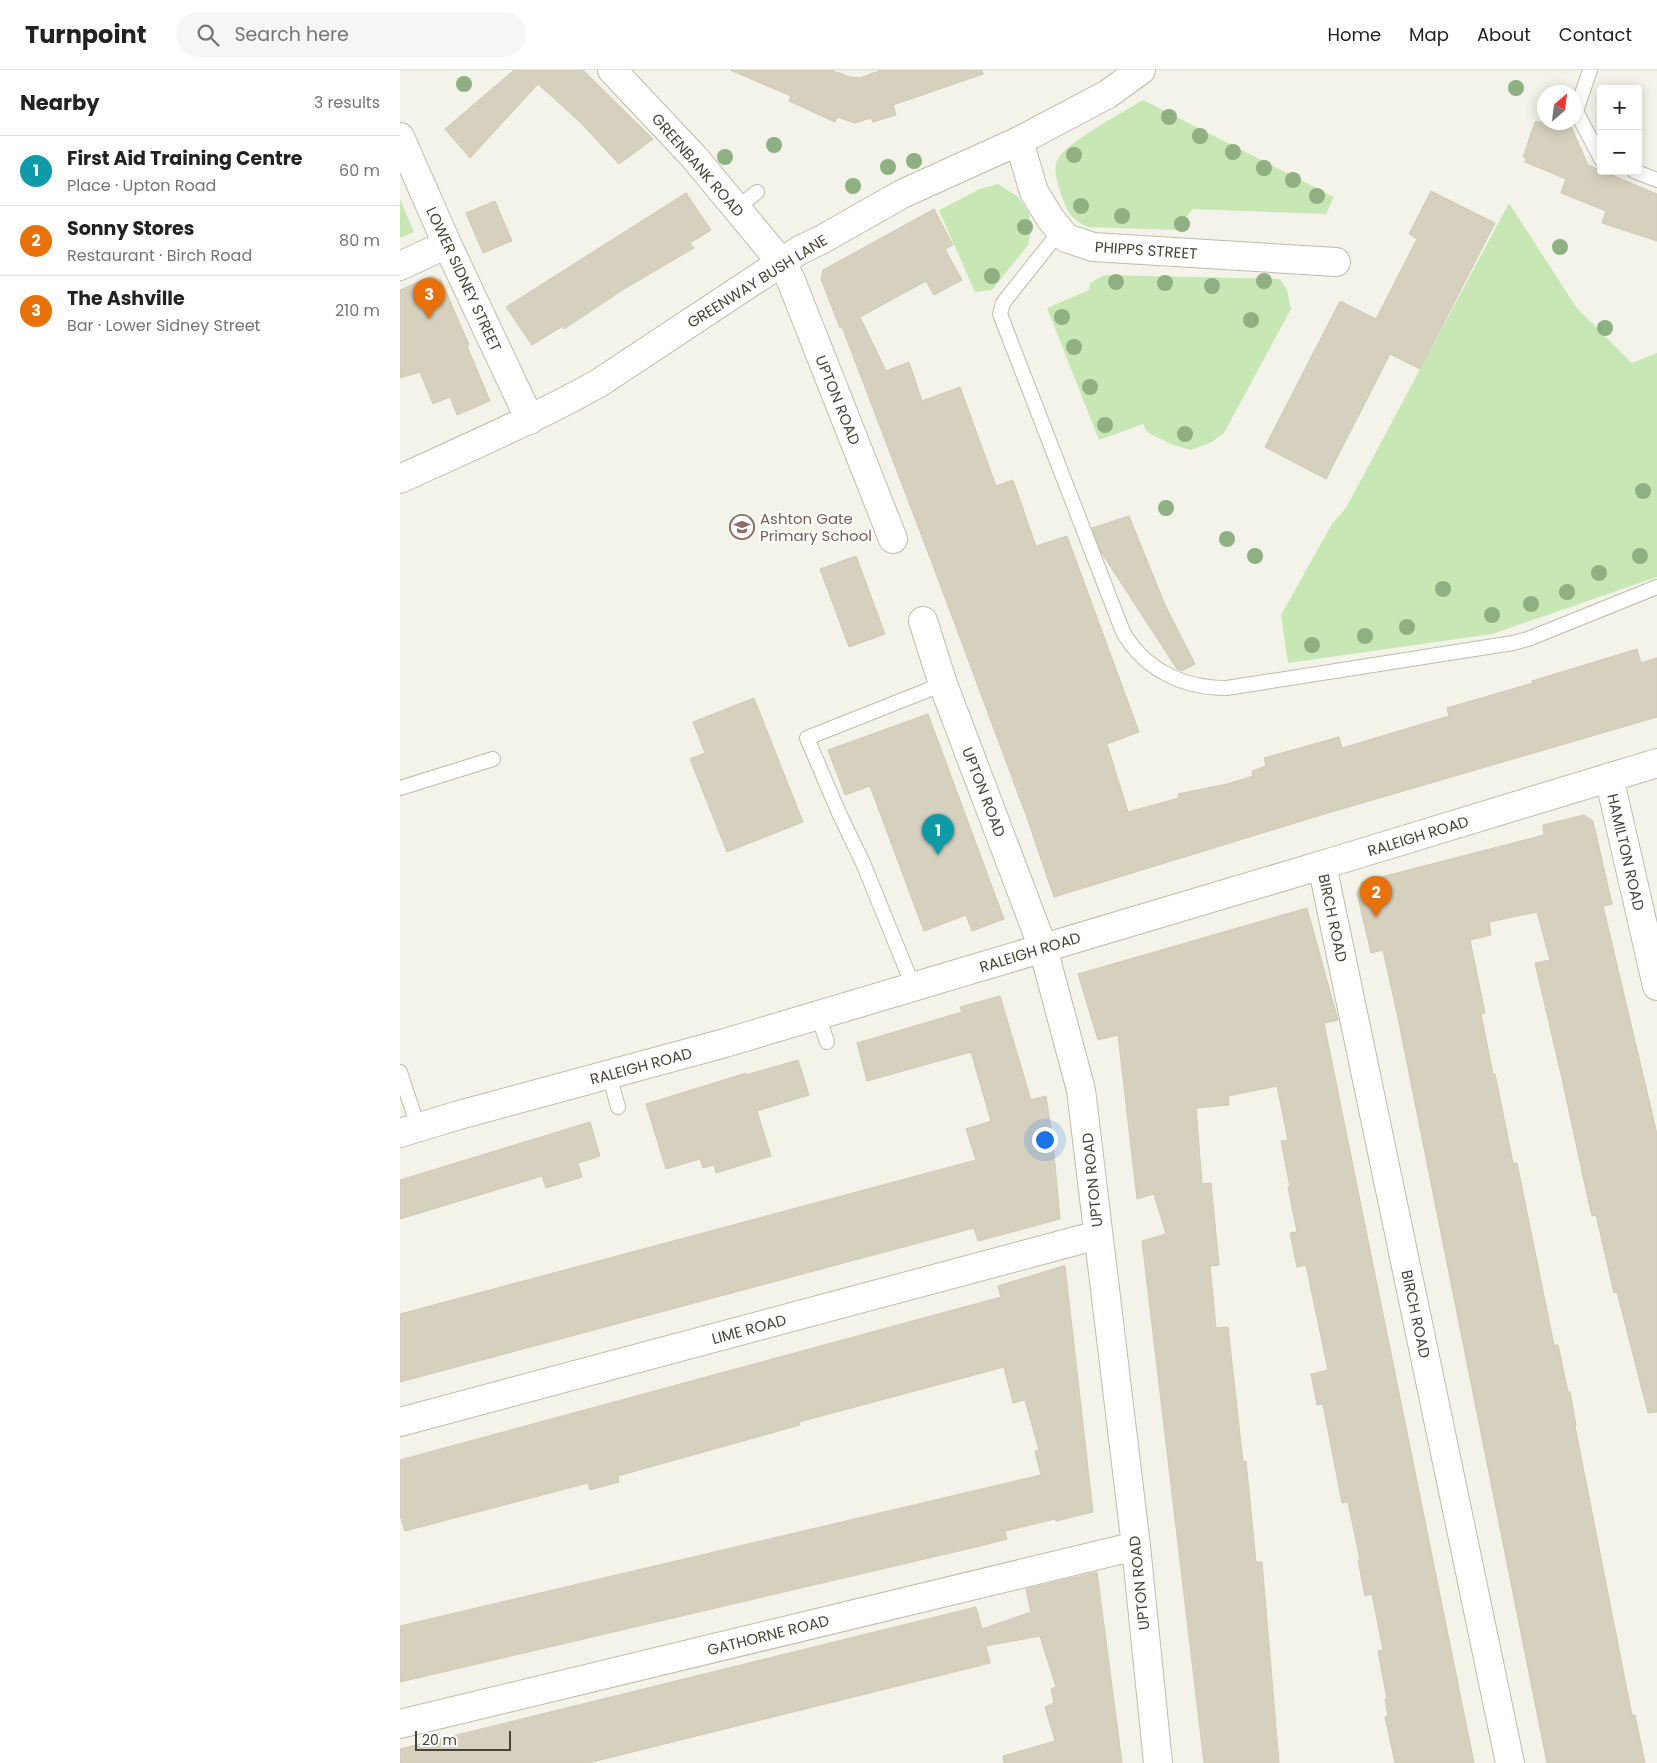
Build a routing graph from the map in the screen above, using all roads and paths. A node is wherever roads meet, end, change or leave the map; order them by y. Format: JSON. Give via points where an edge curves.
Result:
{"nodes":[{"id":1,"x":612,"y":70,"type":"edge"},
{"id":2,"x":1141,"y":70,"type":"edge"},
{"id":3,"x":1590,"y":70,"type":"edge"},
{"id":4,"x":400,"y":137,"type":"edge"},
{"id":5,"x":1019,"y":141,"type":"junction"},
{"id":6,"x":1597,"y":151,"type":"edge"},
{"id":7,"x":1642,"y":174,"type":"edge"},
{"id":8,"x":1657,"y":180,"type":"edge"},
{"id":9,"x":1060,"y":231,"type":"junction"},
{"id":10,"x":447,"y":244,"type":"junction"},
{"id":11,"x":781,"y":262,"type":"junction"},
{"id":12,"x":1336,"y":262,"type":"dead end"},
{"id":13,"x":400,"y":266,"type":"edge"},
{"id":14,"x":530,"y":420,"type":"junction"},
{"id":15,"x":400,"y":479,"type":"edge"},
{"id":16,"x":893,"y":539,"type":"dead end"},
{"id":17,"x":1657,"y":587,"type":"edge"},
{"id":18,"x":923,"y":621,"type":"dead end"},
{"id":19,"x":943,"y":684,"type":"junction"},
{"id":20,"x":493,"y":759,"type":"dead end"},
{"id":21,"x":1657,"y":764,"type":"edge"},
{"id":22,"x":1609,"y":777,"type":"junction"},
{"id":23,"x":400,"y":788,"type":"edge"},
{"id":24,"x":1322,"y":865,"type":"junction"},
{"id":25,"x":1043,"y":948,"type":"junction"},
{"id":26,"x":913,"y":986,"type":"junction"},
{"id":27,"x":1657,"y":986,"type":"edge"},
{"id":28,"x":818,"y":1015,"type":"junction"},
{"id":29,"x":827,"y":1042,"type":"dead end"},
{"id":30,"x":400,"y":1072,"type":"edge"},
{"id":31,"x":609,"y":1074,"type":"junction"},
{"id":32,"x":618,"y":1107,"type":"dead end"},
{"id":33,"x":409,"y":1130,"type":"edge"},
{"id":34,"x":1098,"y":1236,"type":"junction"},
{"id":35,"x":400,"y":1422,"type":"edge"},
{"id":36,"x":1136,"y":1546,"type":"junction"},
{"id":37,"x":400,"y":1724,"type":"edge"},
{"id":38,"x":1158,"y":1763,"type":"edge"},
{"id":39,"x":1510,"y":1763,"type":"edge"}],
"edges":[{"from":1,"to":11,"type":"street","name":"GREENBANK ROAD","via":[[694,157],[747,200]]},
{"from":2,"to":5,"type":"street","name":"GREENWAY BUSH LANE","via":[[1108,94]]},
{"from":3,"to":6,"type":"lane","via":[[1576,111]]},
{"from":4,"to":10,"type":"street","name":"LOWER SIDNEY STREET"},
{"from":5,"to":9,"type":"street","name":"PHIPPS STREET","via":[[1034,192]]},
{"from":5,"to":11,"type":"street","name":"GREENWAY BUSH LANE","via":[[902,194]]},
{"from":7,"to":8,"type":"lane"},
{"from":9,"to":12,"type":"street","name":"PHIPPS STREET","via":[[1066,238],[1093,247]]},
{"from":9,"to":17,"type":"lane","via":[[1003,303],[1000,314],[1123,632],[1153,666],[1196,686],[1227,688],[1513,643]]},
{"from":10,"to":13,"type":"street"},
{"from":10,"to":14,"type":"street","name":"LOWER SIDNEY STREET"},
{"from":11,"to":14,"type":"street","name":"GREENWAY BUSH LANE","via":[[599,383]]},
{"from":11,"to":16,"type":"street","name":"UPTON ROAD"},
{"from":14,"to":15,"type":"street","name":"GREENWAY BUSH LANE"},
{"from":18,"to":19,"type":"street","name":"UPTON ROAD"},
{"from":19,"to":25,"type":"street","name":"UPTON ROAD"},
{"from":19,"to":26,"type":"lane","via":[[807,738]]},
{"from":20,"to":23,"type":"lane"},
{"from":21,"to":22,"type":"street","name":"RALEIGH ROAD"},
{"from":22,"to":24,"type":"street","name":"RALEIGH ROAD"},
{"from":22,"to":27,"type":"street","name":"HAMILTON ROAD"},
{"from":24,"to":25,"type":"street","name":"RALEIGH ROAD"},
{"from":24,"to":39,"type":"street","name":"BIRCH ROAD"},
{"from":25,"to":26,"type":"street","name":"RALEIGH ROAD"},
{"from":25,"to":34,"type":"street","name":"UPTON ROAD","via":[[1081,1090]]},
{"from":26,"to":28,"type":"street","name":"RALEIGH ROAD"},
{"from":28,"to":29,"type":"lane"},
{"from":28,"to":31,"type":"street","name":"RALEIGH ROAD"},
{"from":30,"to":33,"type":"lane"},
{"from":31,"to":32,"type":"lane"},
{"from":31,"to":33,"type":"street","name":"RALEIGH ROAD"},
{"from":34,"to":35,"type":"street","name":"LIME ROAD"},
{"from":34,"to":36,"type":"street","name":"UPTON ROAD"},
{"from":36,"to":37,"type":"street","name":"GATHORNE ROAD"},
{"from":36,"to":38,"type":"street","name":"UPTON ROAD"}]}
